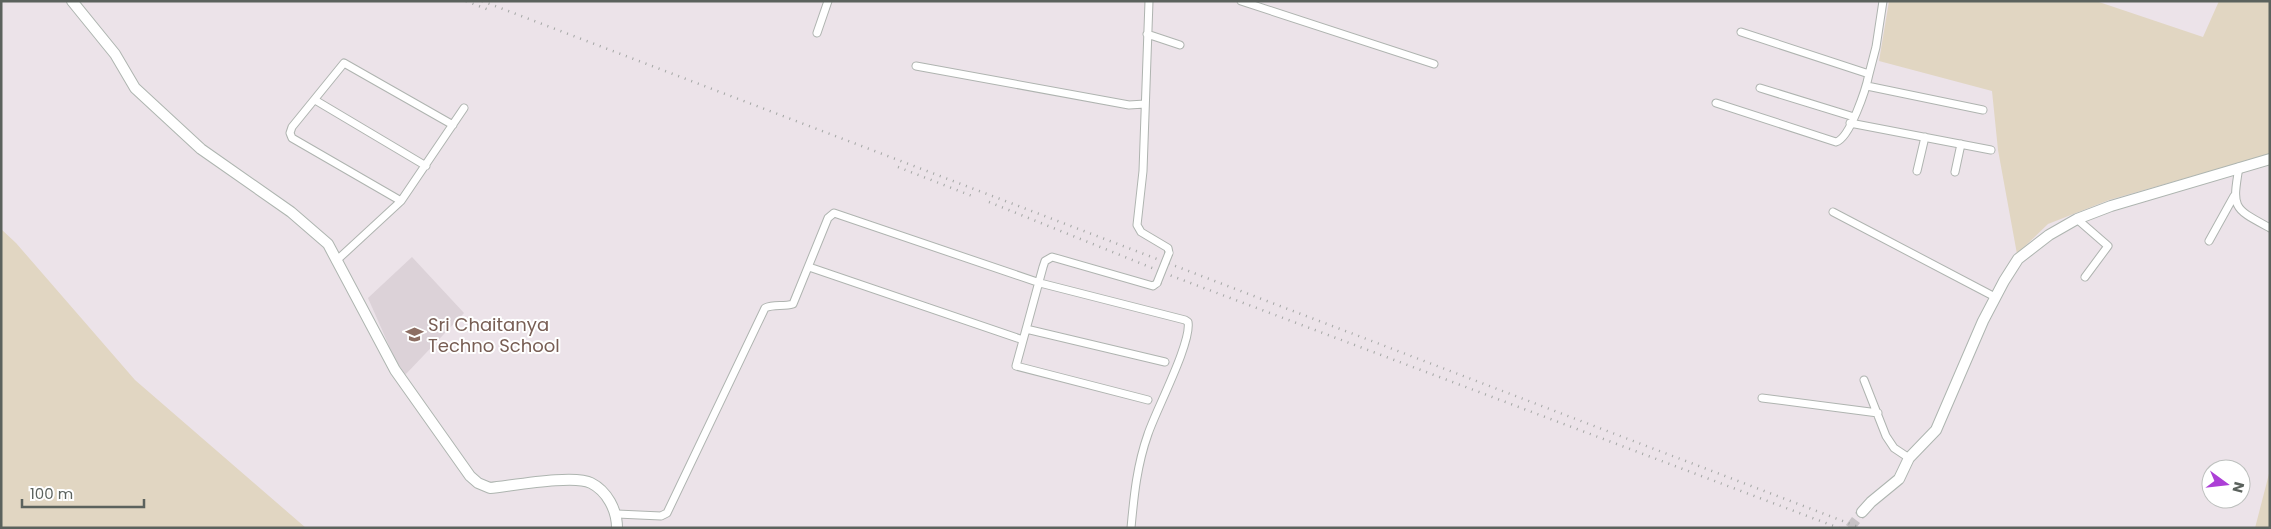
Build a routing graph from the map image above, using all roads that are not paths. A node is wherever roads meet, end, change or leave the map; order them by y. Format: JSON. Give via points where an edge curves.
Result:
{"nodes":[{"id":1,"x":72,"y":1,"type":"edge"},
{"id":2,"x":828,"y":1,"type":"edge"},
{"id":3,"x":1149,"y":1,"type":"edge"},
{"id":4,"x":1241,"y":1,"type":"edge"},
{"id":5,"x":1883,"y":1,"type":"edge"},
{"id":6,"x":1741,"y":32,"type":"dead end"},
{"id":7,"x":817,"y":33,"type":"dead end"},
{"id":8,"x":1147,"y":34,"type":"junction"},
{"id":9,"x":1180,"y":45,"type":"dead end"},
{"id":10,"x":1434,"y":64,"type":"dead end"},
{"id":11,"x":916,"y":66,"type":"dead end"},
{"id":12,"x":1869,"y":74,"type":"junction"},
{"id":13,"x":1867,"y":86,"type":"junction"},
{"id":14,"x":1760,"y":88,"type":"dead end"},
{"id":15,"x":315,"y":100,"type":"junction"},
{"id":16,"x":1716,"y":103,"type":"dead end"},
{"id":17,"x":1145,"y":104,"type":"junction"},
{"id":18,"x":464,"y":108,"type":"dead end"},
{"id":19,"x":1983,"y":110,"type":"dead end"},
{"id":20,"x":1852,"y":120,"type":"junction"},
{"id":21,"x":454,"y":125,"type":"junction"},
{"id":22,"x":1925,"y":137,"type":"junction"},
{"id":23,"x":1961,"y":144,"type":"junction"},
{"id":24,"x":1991,"y":150,"type":"dead end"},
{"id":25,"x":2270,"y":159,"type":"edge"},
{"id":26,"x":426,"y":166,"type":"junction"},
{"id":27,"x":2239,"y":167,"type":"junction"},
{"id":28,"x":1917,"y":171,"type":"dead end"},
{"id":29,"x":1955,"y":172,"type":"dead end"},
{"id":30,"x":2234,"y":196,"type":"junction"},
{"id":31,"x":401,"y":201,"type":"junction"},
{"id":32,"x":1833,"y":212,"type":"dead end"},
{"id":33,"x":2078,"y":219,"type":"junction"},
{"id":34,"x":2270,"y":228,"type":"edge"},
{"id":35,"x":2209,"y":241,"type":"dead end"},
{"id":36,"x":336,"y":261,"type":"junction"},
{"id":37,"x":809,"y":267,"type":"junction"},
{"id":38,"x":2085,"y":277,"type":"dead end"},
{"id":39,"x":1040,"y":283,"type":"junction"},
{"id":40,"x":1995,"y":297,"type":"junction"},
{"id":41,"x":1026,"y":329,"type":"junction"},
{"id":42,"x":1023,"y":340,"type":"junction"},
{"id":43,"x":1165,"y":362,"type":"dead end"},
{"id":44,"x":1864,"y":380,"type":"dead end"},
{"id":45,"x":1762,"y":398,"type":"dead end"},
{"id":46,"x":1148,"y":400,"type":"dead end"},
{"id":47,"x":1878,"y":413,"type":"junction"},
{"id":48,"x":1910,"y":458,"type":"junction"},
{"id":49,"x":1862,"y":512,"type":"tunnel mouth"},
{"id":50,"x":617,"y":514,"type":"junction"},
{"id":51,"x":617,"y":528,"type":"edge"},
{"id":52,"x":1131,"y":528,"type":"edge"}],
"edges":[{"from":1,"to":36,"type":"main road","via":[[115,54],[135,88],[201,149],[291,212],[328,244]]},
{"from":2,"to":7,"type":"street"},
{"from":3,"to":8,"type":"street"},
{"from":4,"to":10,"type":"street"},
{"from":5,"to":12,"type":"street"},
{"from":6,"to":12,"type":"street"},
{"from":8,"to":9,"type":"street"},
{"from":8,"to":17,"type":"street"},
{"from":11,"to":17,"type":"street","via":[[1129,105]]},
{"from":12,"to":13,"type":"street"},
{"from":13,"to":19,"type":"street"},
{"from":13,"to":20,"type":"street"},
{"from":14,"to":20,"type":"street"},
{"from":15,"to":21,"type":"street","via":[[344,63]]},
{"from":15,"to":26,"type":"street"},
{"from":15,"to":31,"type":"street","via":[[292,127],[292,138]]},
{"from":16,"to":20,"type":"street","via":[[1836,142],[1842,139]]},
{"from":17,"to":39,"type":"street","bridge":true,"via":[[1137,225],[1142,232],[1168,248],[1169,254],[1157,283],[1154,286],[1052,257],[1045,262]]},
{"from":18,"to":21,"type":"street"},
{"from":20,"to":22,"type":"street"},
{"from":21,"to":26,"type":"street"},
{"from":22,"to":23,"type":"street"},
{"from":22,"to":28,"type":"street"},
{"from":23,"to":24,"type":"street"},
{"from":23,"to":29,"type":"street"},
{"from":25,"to":27,"type":"main road"},
{"from":26,"to":31,"type":"street"},
{"from":27,"to":30,"type":"street"},
{"from":27,"to":33,"type":"main road","via":[[2110,206]]},
{"from":30,"to":34,"type":"street","via":[[2242,213]]},
{"from":30,"to":35,"type":"street"},
{"from":31,"to":36,"type":"street"},
{"from":32,"to":40,"type":"street"},
{"from":33,"to":38,"type":"street","via":[[2108,246]]},
{"from":33,"to":40,"type":"main road","via":[[2048,235],[2018,259]]},
{"from":36,"to":50,"type":"main road","via":[[395,370],[470,476],[490,488],[573,480],[590,483],[611,503]]},
{"from":37,"to":39,"type":"street","via":[[828,218],[834,213]]},
{"from":37,"to":42,"type":"street"},
{"from":37,"to":50,"type":"street","via":[[793,304],[765,308],[665,515]]},
{"from":39,"to":41,"type":"street"},
{"from":39,"to":52,"type":"street","via":[[1188,322],[1177,365],[1148,432],[1136,472]]},
{"from":40,"to":48,"type":"main road","via":[[1936,430]]},
{"from":41,"to":42,"type":"street"},
{"from":41,"to":43,"type":"street"},
{"from":42,"to":46,"type":"street","via":[[1016,366]]},
{"from":44,"to":47,"type":"street"},
{"from":45,"to":47,"type":"street"},
{"from":47,"to":48,"type":"street","via":[[1894,448]]},
{"from":48,"to":49,"type":"main road","via":[[1898,479]]},
{"from":50,"to":51,"type":"main road"}]}
